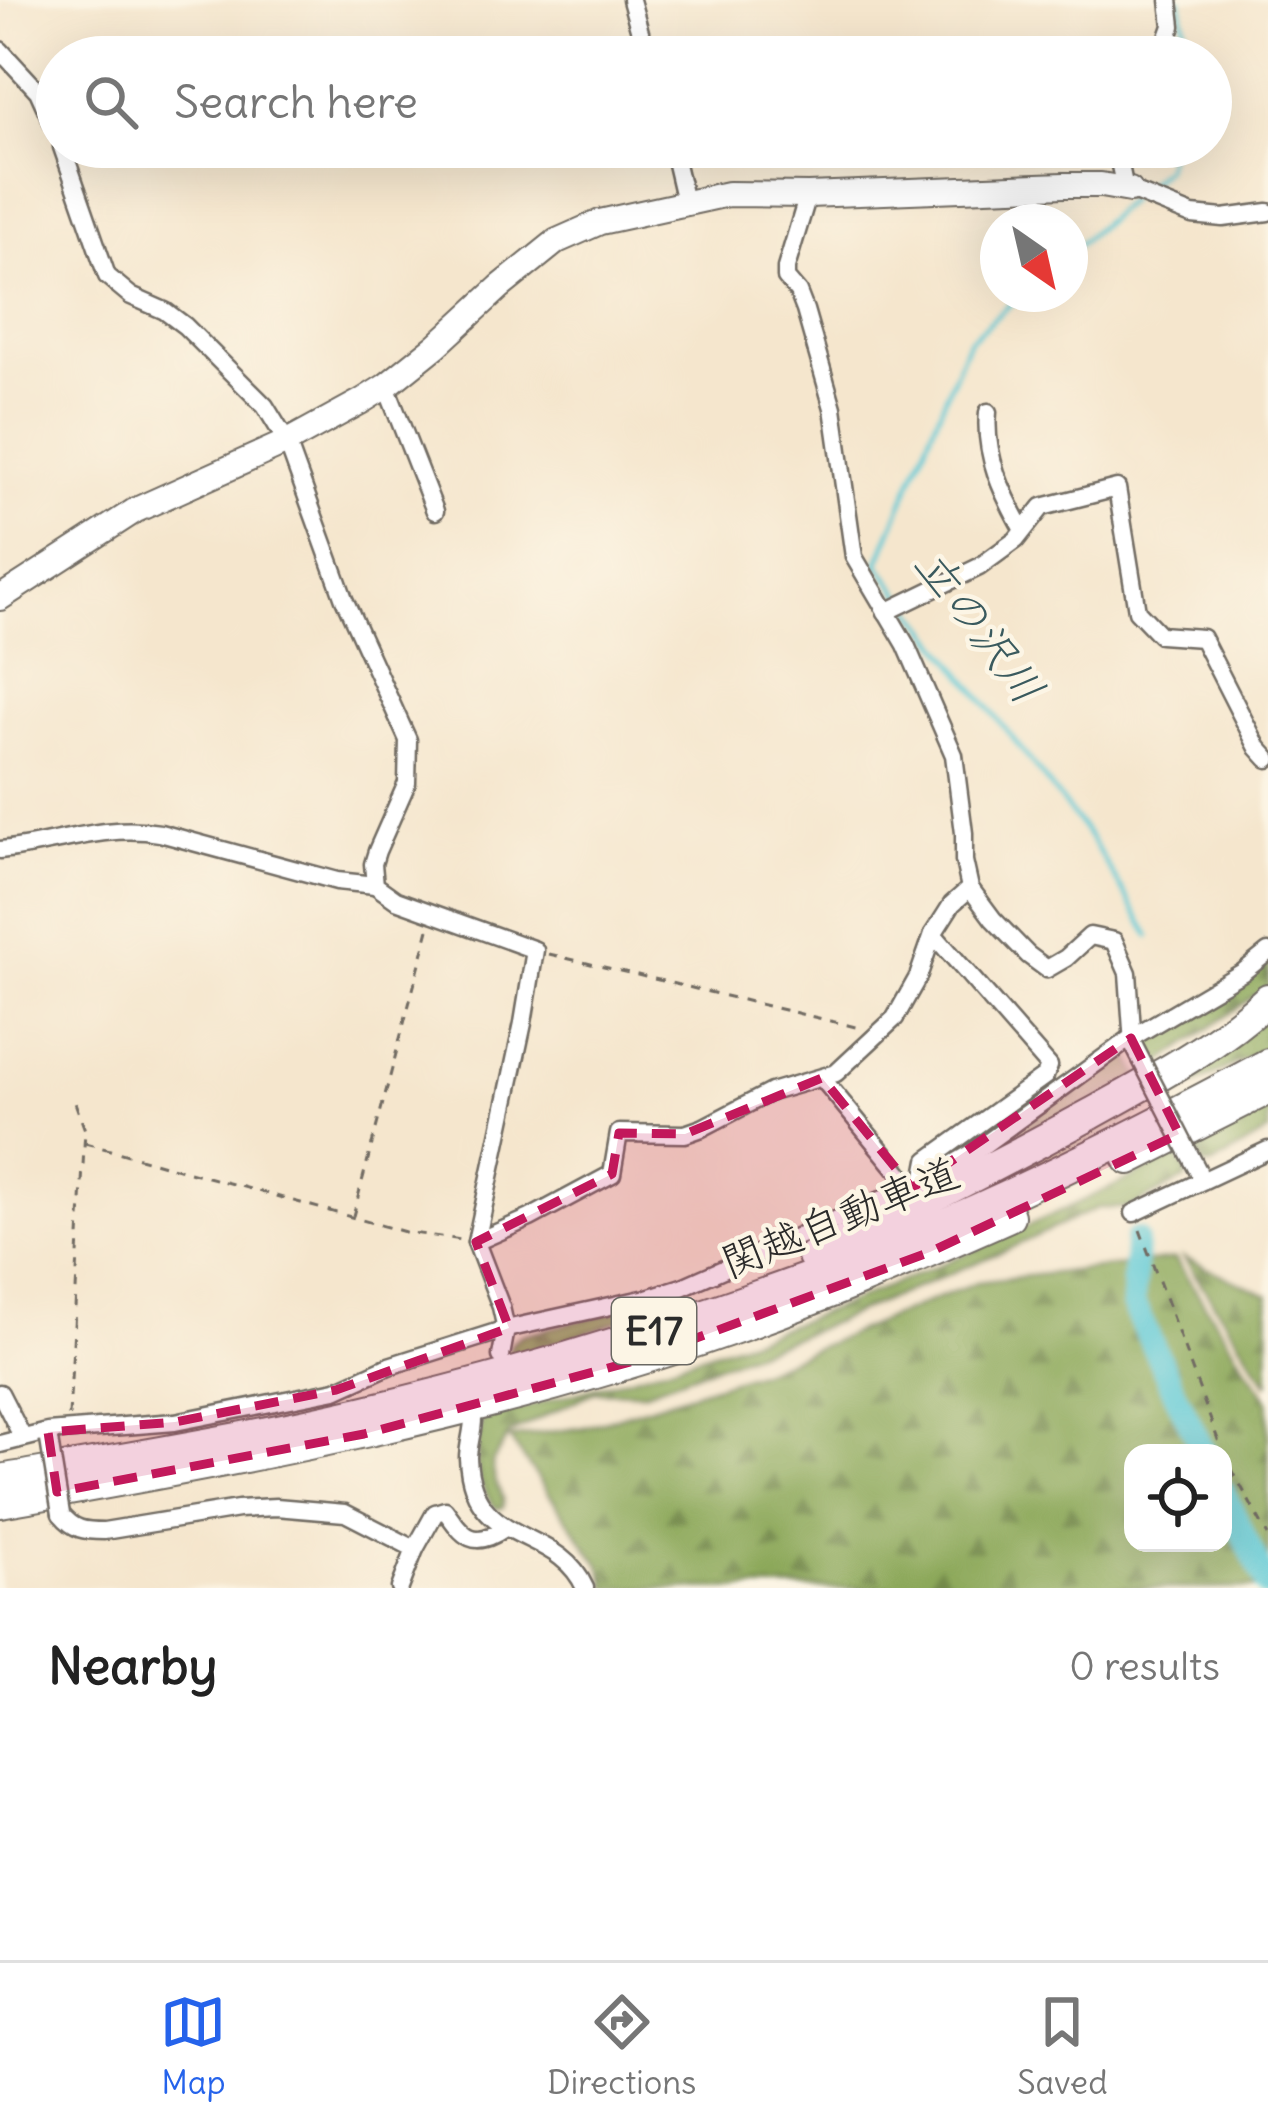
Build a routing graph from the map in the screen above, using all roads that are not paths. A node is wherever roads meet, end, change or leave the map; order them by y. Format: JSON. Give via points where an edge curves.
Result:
{"nodes":[{"id":1,"x":631,"y":0,"type":"edge"},
{"id":2,"x":1169,"y":0,"type":"edge"},
{"id":3,"x":641,"y":36,"type":"edge"},
{"id":4,"x":1168,"y":36,"type":"edge"},
{"id":5,"x":0,"y":50,"type":"edge"},
{"id":6,"x":36,"y":89,"type":"edge"},
{"id":7,"x":69,"y":168,"type":"edge"},
{"id":8,"x":677,"y":168,"type":"edge"},
{"id":9,"x":1122,"y":168,"type":"edge"},
{"id":10,"x":1128,"y":189,"type":"junction"},
{"id":11,"x":808,"y":195,"type":"junction"},
{"id":12,"x":685,"y":202,"type":"junction"},
{"id":13,"x":1268,"y":212,"type":"edge"},
{"id":14,"x":386,"y":386,"type":"junction"},
{"id":15,"x":988,"y":412,"type":"dead end"},
{"id":16,"x":287,"y":442,"type":"junction"},
{"id":17,"x":435,"y":512,"type":"dead end"},
{"id":18,"x":1023,"y":530,"type":"junction"},
{"id":19,"x":0,"y":598,"type":"edge"},
{"id":20,"x":886,"y":612,"type":"junction"},
{"id":21,"x":1268,"y":759,"type":"edge"},
{"id":22,"x":0,"y":850,"type":"edge"},
{"id":23,"x":375,"y":885,"type":"junction"},
{"id":24,"x":970,"y":889,"type":"junction"},
{"id":25,"x":933,"y":934,"type":"junction"},
{"id":26,"x":1268,"y":952,"type":"edge"},
{"id":27,"x":1268,"y":999,"type":"edge"},
{"id":28,"x":1132,"y":1042,"type":"junction"},
{"id":29,"x":1268,"y":1064,"type":"edge"},
{"id":30,"x":822,"y":1078,"type":"junction"},
{"id":31,"x":1268,"y":1089,"type":"edge"},
{"id":32,"x":1268,"y":1150,"type":"edge"},
{"id":33,"x":1202,"y":1174,"type":"junction"},
{"id":34,"x":918,"y":1185,"type":"junction"},
{"id":35,"x":1134,"y":1213,"type":"road end"},
{"id":36,"x":476,"y":1242,"type":"junction"},
{"id":37,"x":506,"y":1329,"type":"junction"},
{"id":38,"x":501,"y":1356,"type":"dead end"},
{"id":39,"x":546,"y":1364,"type":"junction"},
{"id":40,"x":0,"y":1393,"type":"edge"},
{"id":41,"x":473,"y":1419,"type":"dead end"},
{"id":42,"x":48,"y":1436,"type":"junction"},
{"id":43,"x":23,"y":1438,"type":"junction"},
{"id":44,"x":0,"y":1444,"type":"edge"},
{"id":45,"x":0,"y":1480,"type":"edge"},
{"id":46,"x":0,"y":1502,"type":"edge"},
{"id":47,"x":505,"y":1528,"type":"junction"},
{"id":48,"x":416,"y":1549,"type":"junction"},
{"id":49,"x":400,"y":1588,"type":"edge"},
{"id":50,"x":585,"y":1588,"type":"edge"}],
"edges":[{"from":1,"to":3,"type":"street"},
{"from":2,"to":4,"type":"street"},
{"from":5,"to":6,"type":"street"},
{"from":7,"to":16,"type":"street","via":[[107,276],[185,326],[265,406]]},
{"from":8,"to":12,"type":"street"},
{"from":9,"to":10,"type":"street"},
{"from":10,"to":11,"type":"street"},
{"from":10,"to":13,"type":"street","via":[[1192,215]]},
{"from":11,"to":12,"type":"street"},
{"from":11,"to":20,"type":"street","via":[[786,278],[805,310],[833,408],[854,557]]},
{"from":12,"to":14,"type":"street","via":[[557,241]]},
{"from":14,"to":16,"type":"street"},
{"from":14,"to":17,"type":"street"},
{"from":15,"to":18,"type":"street","via":[[1001,491]]},
{"from":16,"to":19,"type":"street","via":[[136,510]]},
{"from":16,"to":23,"type":"street","via":[[408,740],[407,783],[376,851]]},
{"from":18,"to":20,"type":"street","via":[[979,567]]},
{"from":18,"to":21,"type":"street","via":[[1042,507],[1117,488],[1137,611],[1160,635],[1202,638]]},
{"from":20,"to":24,"type":"street","via":[[954,754]]},
{"from":22,"to":23,"type":"street","via":[[133,828]]},
{"from":23,"to":36,"type":"street","via":[[535,950]]},
{"from":24,"to":25,"type":"street"},
{"from":24,"to":28,"type":"street","via":[[1047,969],[1090,936],[1114,941],[1128,974]]},
{"from":25,"to":30,"type":"street","via":[[895,1018]]},
{"from":25,"to":34,"type":"street","via":[[1049,1066],[928,1160]]},
{"from":26,"to":28,"type":"street"},
{"from":27,"to":39,"type":"highway","via":[[1169,1070],[944,1192],[746,1286]]},
{"from":28,"to":33,"type":"street","bridge":true},
{"from":28,"to":34,"type":"street"},
{"from":29,"to":39,"type":"highway","name":"関越自動車道","number":"E17","via":[[1022,1188],[814,1276]]},
{"from":30,"to":34,"type":"street"},
{"from":30,"to":36,"type":"street","via":[[771,1092],[685,1134],[619,1133],[612,1174]]},
{"from":31,"to":46,"type":"highway","name":"関越自動車道","number":"E17","via":[[1037,1204],[729,1330],[364,1434]]},
{"from":32,"to":33,"type":"street"},
{"from":33,"to":35,"type":"street"},
{"from":34,"to":37,"type":"street","via":[[682,1287]]},
{"from":36,"to":37,"type":"street"},
{"from":37,"to":38,"type":"street"},
{"from":37,"to":42,"type":"street","via":[[336,1390],[175,1422]]},
{"from":39,"to":45,"type":"highway","name":"関越自動車道","number":"E17","via":[[360,1412]]},
{"from":40,"to":43,"type":"street"},
{"from":41,"to":47,"type":"street","via":[[472,1484]]},
{"from":42,"to":43,"type":"street"},
{"from":42,"to":48,"type":"street","bridge":true,"via":[[61,1514],[87,1531],[277,1507],[345,1514]]},
{"from":43,"to":44,"type":"street"},
{"from":47,"to":48,"type":"street","via":[[476,1540],[440,1510]]},
{"from":47,"to":50,"type":"street","via":[[566,1560]]},
{"from":48,"to":49,"type":"street"}]}
